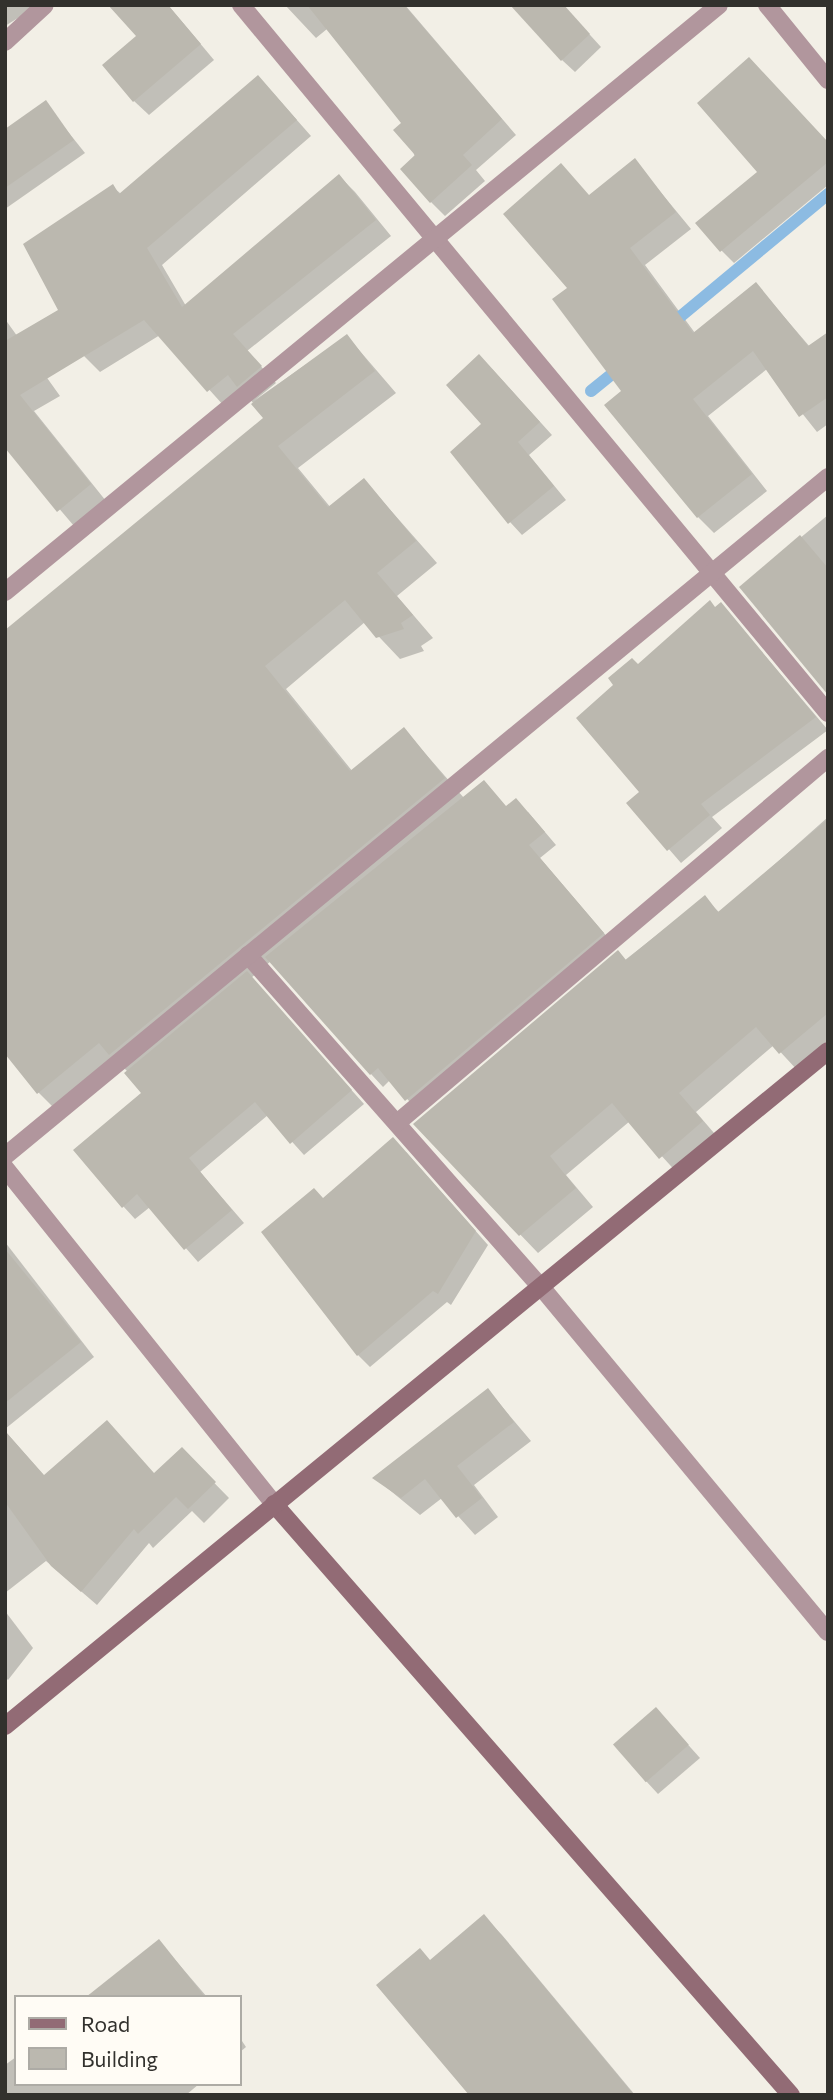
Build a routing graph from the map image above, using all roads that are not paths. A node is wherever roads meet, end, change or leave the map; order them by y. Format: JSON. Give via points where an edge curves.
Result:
{"nodes":[{"id":1,"x":46,"y":5,"type":"edge"},
{"id":2,"x":241,"y":5,"type":"edge"},
{"id":3,"x":719,"y":5,"type":"edge"},
{"id":4,"x":767,"y":5,"type":"edge"},
{"id":5,"x":5,"y":42,"type":"edge"},
{"id":6,"x":828,"y":80,"type":"edge"},
{"id":7,"x":435,"y":236,"type":"junction"},
{"id":8,"x":828,"y":477,"type":"edge"},
{"id":9,"x":708,"y":571,"type":"junction"},
{"id":10,"x":5,"y":593,"type":"edge"},
{"id":11,"x":828,"y":713,"type":"edge"},
{"id":12,"x":828,"y":758,"type":"edge"},
{"id":13,"x":248,"y":955,"type":"junction"},
{"id":14,"x":828,"y":1051,"type":"edge"},
{"id":15,"x":397,"y":1123,"type":"junction"},
{"id":16,"x":5,"y":1156,"type":"edge"},
{"id":17,"x":5,"y":1168,"type":"edge"},
{"id":18,"x":542,"y":1288,"type":"junction"},
{"id":19,"x":274,"y":1504,"type":"junction"},
{"id":20,"x":828,"y":1632,"type":"edge"},
{"id":21,"x":5,"y":1726,"type":"edge"},
{"id":22,"x":791,"y":2095,"type":"edge"}],
"edges":[{"from":1,"to":5,"type":"street"},
{"from":2,"to":7,"type":"street"},
{"from":3,"to":7,"type":"street"},
{"from":4,"to":6,"type":"street"},
{"from":7,"to":9,"type":"street"},
{"from":7,"to":10,"type":"street"},
{"from":8,"to":9,"type":"street"},
{"from":9,"to":11,"type":"street"},
{"from":9,"to":13,"type":"street"},
{"from":12,"to":15,"type":"street"},
{"from":13,"to":15,"type":"street"},
{"from":13,"to":16,"type":"street"},
{"from":14,"to":18,"type":"street"},
{"from":15,"to":18,"type":"street"},
{"from":17,"to":19,"type":"street"},
{"from":18,"to":19,"type":"street"},
{"from":18,"to":20,"type":"street"},
{"from":19,"to":21,"type":"street"},
{"from":19,"to":22,"type":"street"}]}
